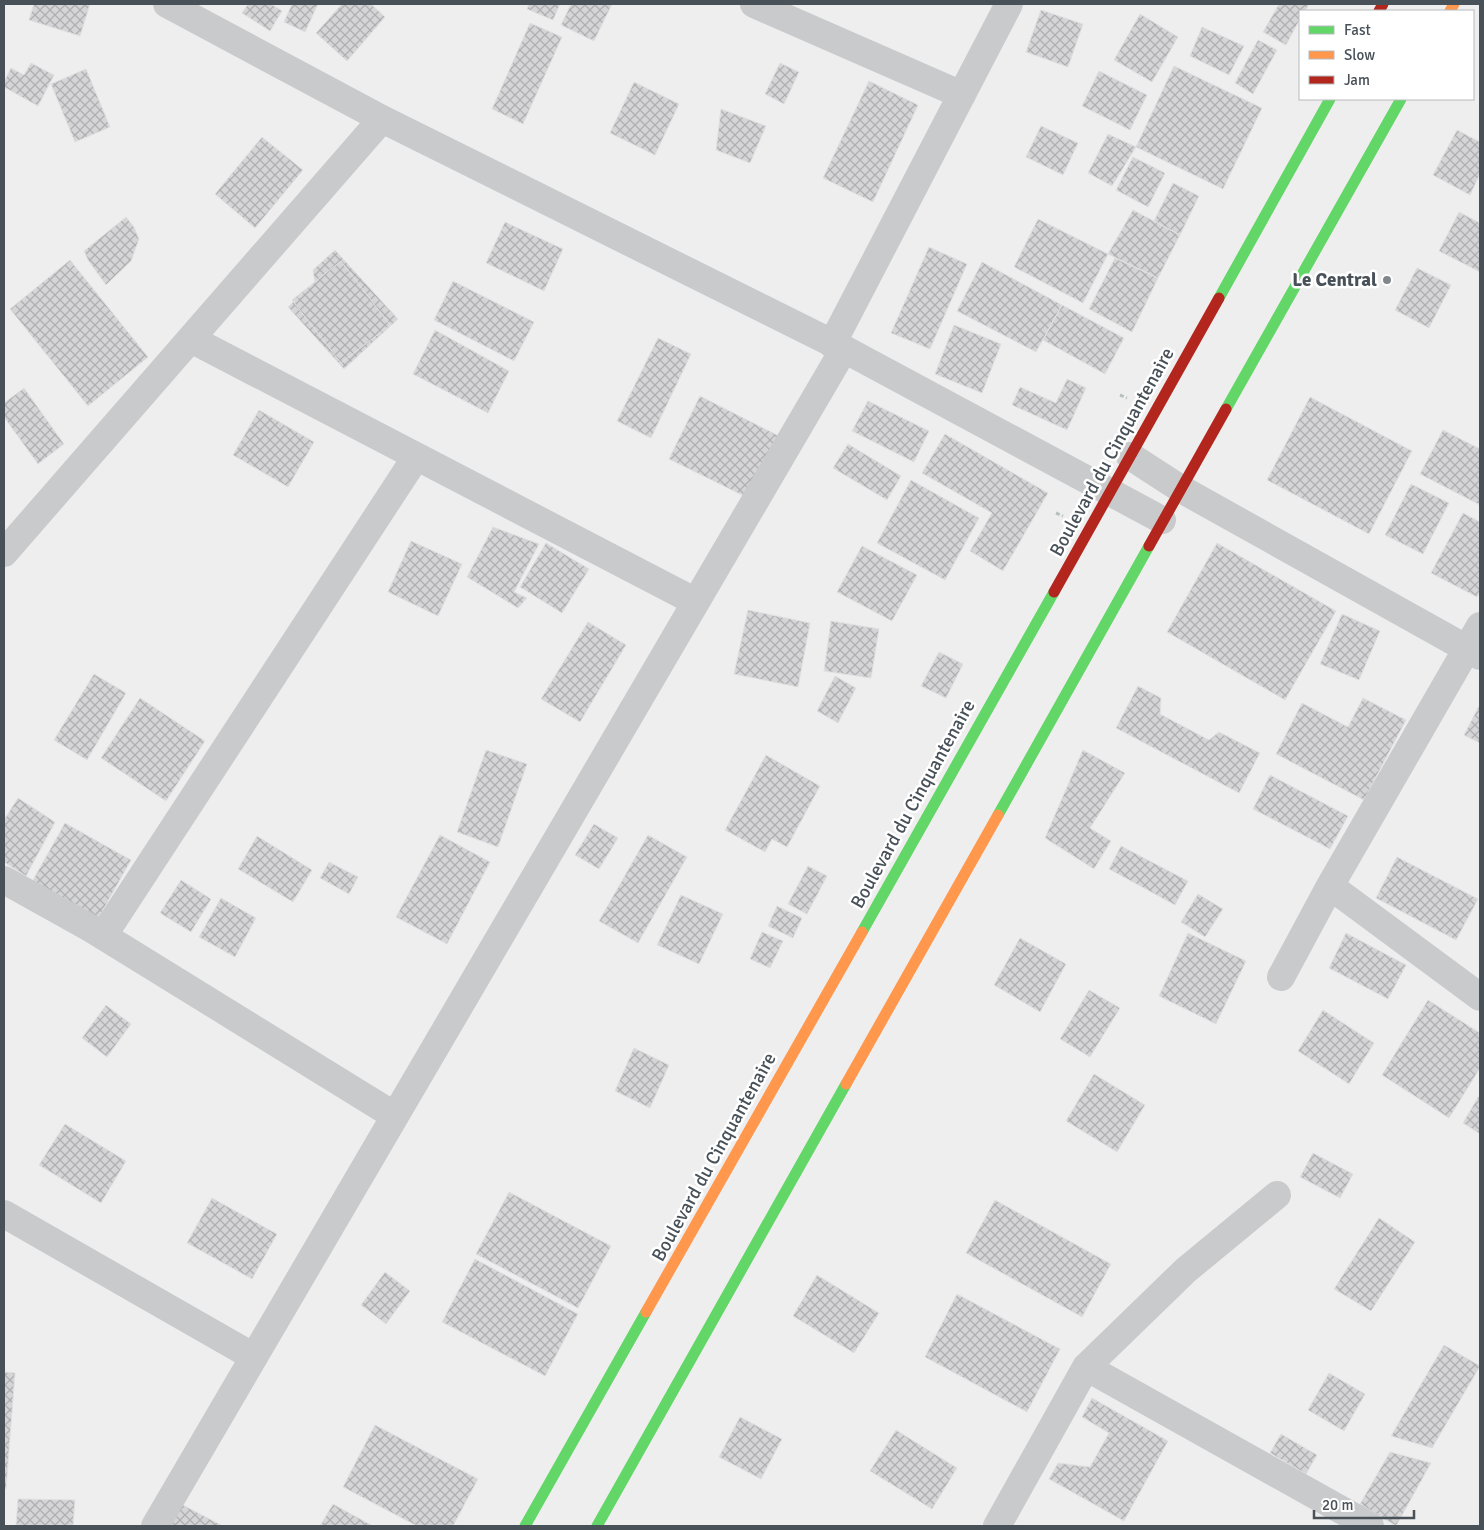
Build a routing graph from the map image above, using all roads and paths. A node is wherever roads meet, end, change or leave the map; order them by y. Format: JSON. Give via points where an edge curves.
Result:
{"nodes":[{"id":1,"x":167,"y":4,"type":"edge"},
{"id":2,"x":754,"y":4,"type":"edge"},
{"id":3,"x":1009,"y":4,"type":"edge"},
{"id":4,"x":962,"y":94,"type":"junction"},
{"id":5,"x":1329,"y":100,"type":"edge"},
{"id":6,"x":1400,"y":100,"type":"edge"},
{"id":7,"x":382,"y":118,"type":"junction"},
{"id":8,"x":191,"y":339,"type":"junction"},
{"id":9,"x":838,"y":347,"type":"junction"},
{"id":10,"x":1130,"y":456,"type":"junction"},
{"id":11,"x":416,"y":457,"type":"junction"},
{"id":12,"x":1181,"y":489,"type":"junction"},
{"id":13,"x":1110,"y":493,"type":"junction"},
{"id":14,"x":1162,"y":520,"type":"junction"},
{"id":15,"x":4,"y":553,"type":"edge"},
{"id":16,"x":696,"y":602,"type":"junction"},
{"id":17,"x":1476,"y":643,"type":"edge"},
{"id":18,"x":4,"y":880,"type":"edge"},
{"id":19,"x":1330,"y":886,"type":"junction"},
{"id":20,"x":103,"y":936,"type":"junction"},
{"id":21,"x":1281,"y":977,"type":"dead end"},
{"id":22,"x":1480,"y":997,"type":"edge"},
{"id":23,"x":396,"y":1116,"type":"junction"},
{"id":24,"x":1277,"y":1195,"type":"dead end"},
{"id":25,"x":4,"y":1214,"type":"edge"},
{"id":26,"x":254,"y":1357,"type":"junction"},
{"id":27,"x":1086,"y":1367,"type":"junction"},
{"id":28,"x":155,"y":1526,"type":"edge"},
{"id":29,"x":525,"y":1526,"type":"edge"},
{"id":30,"x":596,"y":1526,"type":"edge"},
{"id":31,"x":997,"y":1526,"type":"edge"},
{"id":32,"x":1370,"y":1526,"type":"edge"}],
"edges":[{"from":1,"to":7,"type":"street"},
{"from":2,"to":4,"type":"street"},
{"from":3,"to":4,"type":"street"},
{"from":4,"to":9,"type":"street"},
{"from":5,"to":10,"type":"main road","name":"Boulevard du Cinquantenaire"},
{"from":6,"to":12,"type":"main road"},
{"from":7,"to":8,"type":"street"},
{"from":7,"to":9,"type":"street"},
{"from":8,"to":11,"type":"street"},
{"from":8,"to":15,"type":"street"},
{"from":9,"to":13,"type":"street"},
{"from":9,"to":16,"type":"street"},
{"from":10,"to":12,"type":"street"},
{"from":10,"to":13,"type":"main road","name":"Boulevard du Cinquantenaire"},
{"from":11,"to":16,"type":"street"},
{"from":11,"to":20,"type":"street"},
{"from":12,"to":14,"type":"main road"},
{"from":12,"to":17,"type":"street"},
{"from":13,"to":14,"type":"street"},
{"from":13,"to":29,"type":"main road","name":"Boulevard du Cinquantenaire"},
{"from":14,"to":30,"type":"main road"},
{"from":16,"to":23,"type":"street"},
{"from":17,"to":19,"type":"street"},
{"from":18,"to":20,"type":"street"},
{"from":19,"to":21,"type":"street"},
{"from":19,"to":22,"type":"street"},
{"from":20,"to":23,"type":"street"},
{"from":23,"to":26,"type":"street"},
{"from":24,"to":27,"type":"street","via":[[1186,1270]]},
{"from":25,"to":26,"type":"street"},
{"from":26,"to":28,"type":"street"},
{"from":27,"to":31,"type":"street"},
{"from":27,"to":32,"type":"street"}]}
